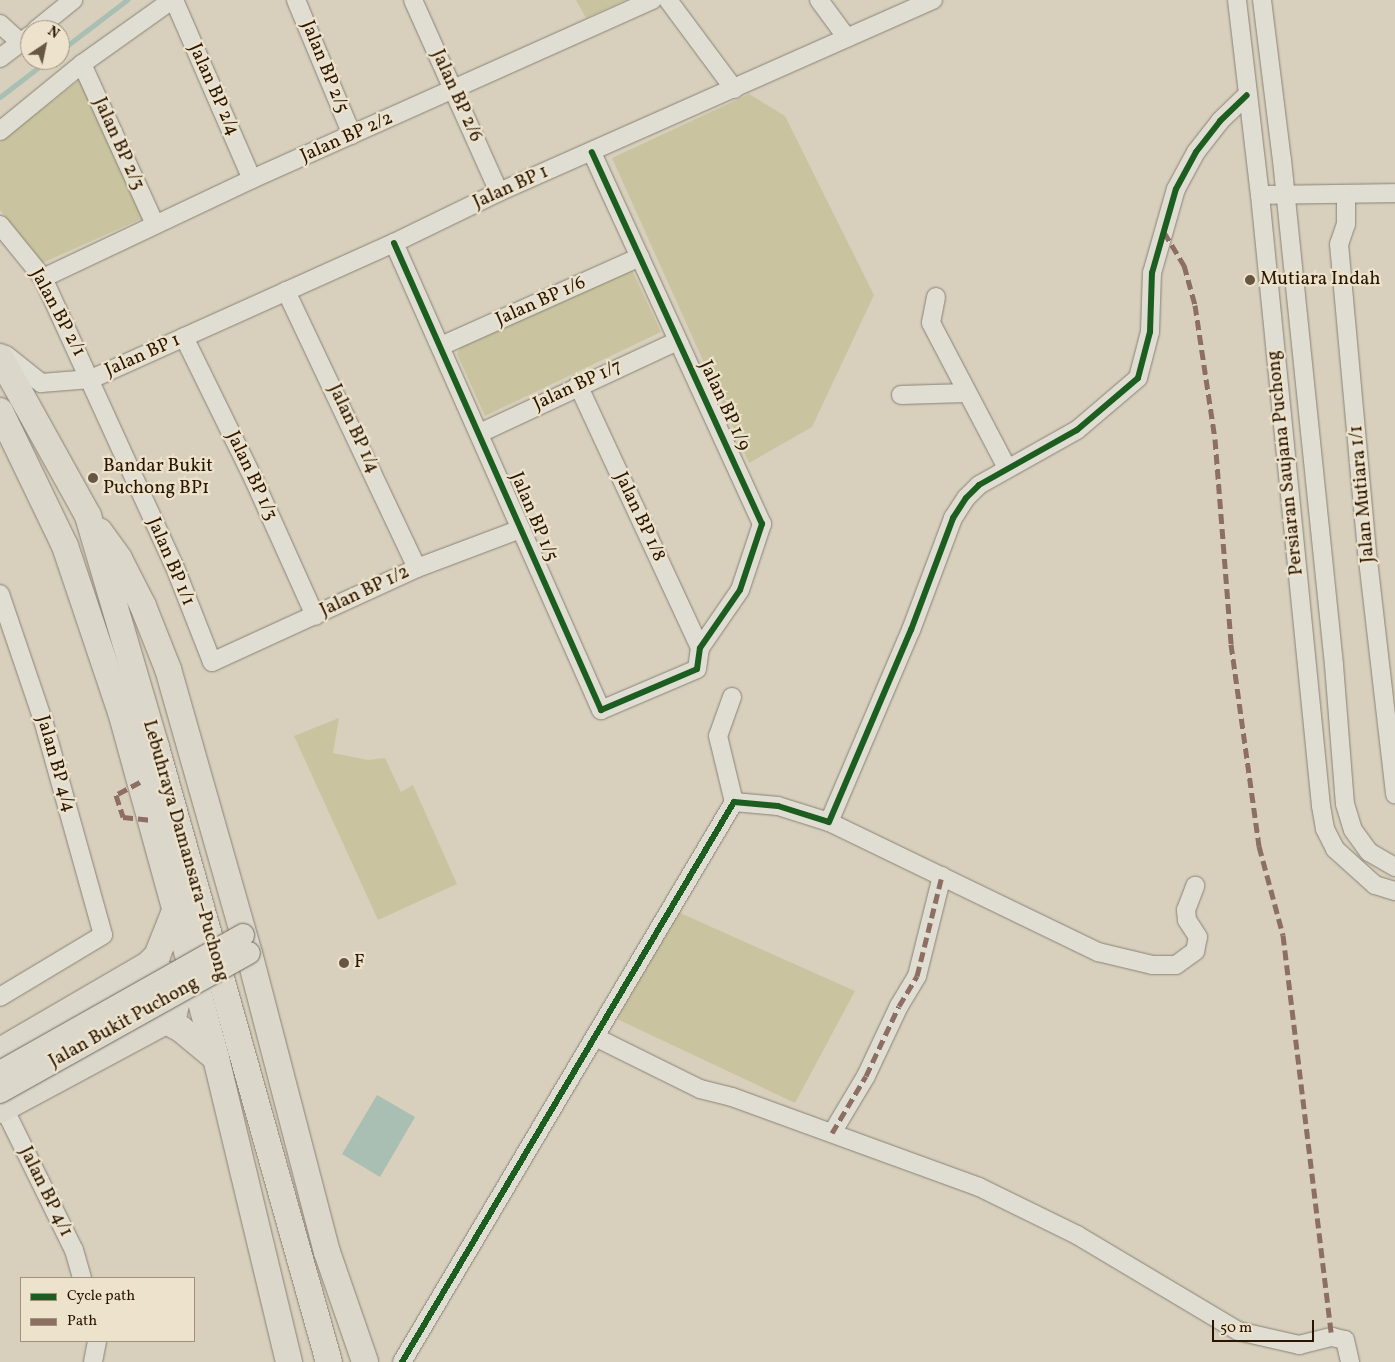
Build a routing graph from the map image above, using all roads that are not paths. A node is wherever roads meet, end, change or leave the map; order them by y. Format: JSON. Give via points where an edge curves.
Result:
{"nodes":[{"id":1,"x":73,"y":0,"type":"edge"},
{"id":2,"x":173,"y":0,"type":"edge"},
{"id":3,"x":296,"y":0,"type":"edge"},
{"id":4,"x":413,"y":0,"type":"edge"},
{"id":5,"x":654,"y":0,"type":"edge"},
{"id":6,"x":668,"y":0,"type":"edge"},
{"id":7,"x":819,"y":0,"type":"edge"},
{"id":8,"x":933,"y":0,"type":"edge"},
{"id":9,"x":1237,"y":0,"type":"edge"},
{"id":10,"x":1262,"y":0,"type":"edge"},
{"id":11,"x":48,"y":20,"type":"edge"},
{"id":12,"x":0,"y":24,"type":"edge"},
{"id":13,"x":20,"y":35,"type":"edge"},
{"id":14,"x":847,"y":38,"type":"junction"},
{"id":15,"x":20,"y":42,"type":"edge"},
{"id":16,"x":0,"y":58,"type":"edge"},
{"id":17,"x":82,"y":64,"type":"junction"},
{"id":18,"x":734,"y":89,"type":"junction"},
{"id":19,"x":453,"y":91,"type":"junction"},
{"id":20,"x":1247,"y":95,"type":"junction"},
{"id":21,"x":0,"y":131,"type":"edge"},
{"id":22,"x":352,"y":135,"type":"junction"},
{"id":23,"x":592,"y":152,"type":"junction"},
{"id":24,"x":252,"y":180,"type":"junction"},
{"id":25,"x":499,"y":192,"type":"junction"},
{"id":26,"x":1395,"y":193,"type":"edge"},
{"id":27,"x":1260,"y":194,"type":"junction"},
{"id":28,"x":1346,"y":194,"type":"junction"},
{"id":29,"x":1285,"y":195,"type":"junction"},
{"id":30,"x":155,"y":224,"type":"junction"},
{"id":31,"x":0,"y":225,"type":"edge"},
{"id":32,"x":394,"y":243,"type":"junction"},
{"id":33,"x":640,"y":257,"type":"junction"},
{"id":34,"x":42,"y":278,"type":"junction"},
{"id":35,"x":286,"y":290,"type":"junction"},
{"id":36,"x":936,"y":297,"type":"dead end"},
{"id":37,"x":184,"y":337,"type":"junction"},
{"id":38,"x":677,"y":342,"type":"junction"},
{"id":39,"x":441,"y":346,"type":"junction"},
{"id":40,"x":0,"y":348,"type":"edge"},
{"id":41,"x":0,"y":357,"type":"edge"},
{"id":42,"x":91,"y":380,"type":"junction"},
{"id":43,"x":578,"y":385,"type":"junction"},
{"id":44,"x":966,"y":393,"type":"junction"},
{"id":45,"x":901,"y":395,"type":"dead end"},
{"id":46,"x":0,"y":412,"type":"edge"},
{"id":47,"x":480,"y":433,"type":"junction"},
{"id":48,"x":1007,"y":468,"type":"junction"},
{"id":49,"x":88,"y":516,"type":"junction"},
{"id":50,"x":521,"y":529,"type":"junction"},
{"id":51,"x":417,"y":568,"type":"junction"},
{"id":52,"x":0,"y":594,"type":"edge"},
{"id":53,"x":315,"y":616,"type":"junction"},
{"id":54,"x":700,"y":648,"type":"junction"},
{"id":55,"x":212,"y":662,"type":"joint"},
{"id":56,"x":697,"y":669,"type":"joint"},
{"id":57,"x":732,"y":697,"type":"dead end"},
{"id":58,"x":186,"y":735,"type":"junction"},
{"id":59,"x":1395,"y":794,"type":"edge"},
{"id":60,"x":734,"y":802,"type":"junction"},
{"id":61,"x":829,"y":822,"type":"junction"},
{"id":62,"x":1395,"y":868,"type":"edge"},
{"id":63,"x":942,"y":876,"type":"junction"},
{"id":64,"x":1195,"y":886,"type":"dead end"},
{"id":65,"x":1395,"y":892,"type":"edge"},
{"id":66,"x":175,"y":911,"type":"junction"},
{"id":67,"x":246,"y":944,"type":"junction"},
{"id":68,"x":137,"y":973,"type":"junction"},
{"id":69,"x":0,"y":997,"type":"edge"},
{"id":70,"x":166,"y":1021,"type":"junction"},
{"id":71,"x":597,"y":1038,"type":"junction"},
{"id":72,"x":0,"y":1051,"type":"edge"},
{"id":73,"x":216,"y":1058,"type":"junction"},
{"id":74,"x":0,"y":1072,"type":"edge"},
{"id":75,"x":284,"y":1088,"type":"junction"},
{"id":76,"x":1,"y":1103,"type":"edge"},
{"id":77,"x":832,"y":1133,"type":"junction"},
{"id":78,"x":327,"y":1252,"type":"junction"},
{"id":79,"x":82,"y":1277,"type":"edge"},
{"id":80,"x":97,"y":1342,"type":"edge"},
{"id":81,"x":93,"y":1362,"type":"edge"},
{"id":82,"x":289,"y":1362,"type":"edge"},
{"id":83,"x":329,"y":1362,"type":"edge"},
{"id":84,"x":336,"y":1362,"type":"edge"},
{"id":85,"x":365,"y":1362,"type":"edge"},
{"id":86,"x":402,"y":1362,"type":"edge"},
{"id":87,"x":1350,"y":1362,"type":"edge"}],
"edges":[{"from":1,"to":11,"type":"street"},
{"from":2,"to":17,"type":"street"},
{"from":2,"to":24,"type":"street","name":"Jalan BP 2/4"},
{"from":3,"to":22,"type":"street","name":"Jalan BP 2/5"},
{"from":4,"to":19,"type":"street","name":"Jalan BP 2/6"},
{"from":5,"to":19,"type":"street","name":"Jalan BP 2/2"},
{"from":6,"to":18,"type":"street"},
{"from":7,"to":14,"type":"street"},
{"from":8,"to":14,"type":"street","name":"Jalan BP 1"},
{"from":9,"to":20,"type":"street","name":"Persiaran Saujana Puchong"},
{"from":10,"to":29,"type":"street","name":"Persiaran Saujana Puchong"},
{"from":12,"to":13,"type":"street"},
{"from":14,"to":18,"type":"street","name":"Jalan BP 1"},
{"from":15,"to":16,"type":"street"},
{"from":17,"to":21,"type":"street"},
{"from":17,"to":30,"type":"street","name":"Jalan BP 2/3"},
{"from":18,"to":23,"type":"street","name":"Jalan BP 1"},
{"from":19,"to":22,"type":"street","name":"Jalan BP 2/2"},
{"from":19,"to":25,"type":"street","name":"Jalan BP 2/6"},
{"from":20,"to":27,"type":"street","name":"Persiaran Saujana Puchong"},
{"from":20,"to":48,"type":"street","via":[[1196,152],[1176,189],[1152,272],[1150,332],[1138,378],[1077,430]]},
{"from":22,"to":24,"type":"street","name":"Jalan BP 2/2"},
{"from":23,"to":25,"type":"street","name":"Jalan BP 1"},
{"from":23,"to":33,"type":"street","name":"Jalan BP 1/9"},
{"from":24,"to":30,"type":"street","name":"Jalan BP 2/2"},
{"from":25,"to":32,"type":"street","name":"Jalan BP 1"},
{"from":26,"to":28,"type":"street"},
{"from":27,"to":29,"type":"street"},
{"from":27,"to":65,"type":"street","name":"Persiaran Saujana Puchong","via":[[1325,829],[1334,849],[1350,866],[1375,885]]},
{"from":28,"to":29,"type":"street"},
{"from":28,"to":59,"type":"street","name":"Jalan Mutiara 1/1","via":[[1346,224],[1339,244],[1368,560]]},
{"from":29,"to":62,"type":"street","name":"Persiaran Saujana Puchong","via":[[1334,665],[1344,804],[1353,830],[1369,852]]},
{"from":30,"to":34,"type":"street","name":"Jalan BP 2/2"},
{"from":31,"to":34,"type":"street","name":"Jalan BP 2/1"},
{"from":32,"to":35,"type":"street","name":"Jalan BP 1"},
{"from":32,"to":39,"type":"street","name":"Jalan BP 1/5"},
{"from":33,"to":38,"type":"street","name":"Jalan BP 1/9"},
{"from":33,"to":39,"type":"street","name":"Jalan BP 1/6"},
{"from":34,"to":42,"type":"street","name":"Jalan BP 2/1"},
{"from":35,"to":37,"type":"street","name":"Jalan BP 1"},
{"from":35,"to":51,"type":"street","name":"Jalan BP 1/4"},
{"from":36,"to":44,"type":"street","via":[[931,323]]},
{"from":37,"to":42,"type":"street","name":"Jalan BP 1"},
{"from":37,"to":53,"type":"street","name":"Jalan BP 1/3","via":[[254,480]]},
{"from":38,"to":43,"type":"street","name":"Jalan BP 1/7"},
{"from":38,"to":54,"type":"street","name":"Jalan BP 1/9","via":[[762,524],[740,590]]},
{"from":39,"to":47,"type":"street","name":"Jalan BP 1/5"},
{"from":40,"to":42,"type":"street","via":[[12,362],[41,383]]},
{"from":41,"to":49,"type":"highway","name":"Lebuhraya Damansara–Puchong"},
{"from":42,"to":55,"type":"street","name":"Jalan BP 1/1","via":[[174,565]]},
{"from":43,"to":47,"type":"street","name":"Jalan BP 1/7"},
{"from":43,"to":54,"type":"street","name":"Jalan BP 1/8"},
{"from":44,"to":45,"type":"street"},
{"from":44,"to":48,"type":"street"},
{"from":46,"to":66,"type":"highway","name":"Lebuhraya Damansara–Puchong","via":[[65,546],[95,630]]},
{"from":47,"to":50,"type":"street","name":"Jalan BP 1/5"},
{"from":48,"to":61,"type":"street","via":[[979,485],[953,518],[911,630]]},
{"from":49,"to":58,"type":"highway","via":[[119,559],[155,631]]},
{"from":49,"to":83,"type":"highway","name":"Lebuhraya Damansara–Puchong"},
{"from":50,"to":51,"type":"street","name":"Jalan BP 1/2"},
{"from":50,"to":56,"type":"street","name":"Jalan BP 1/5","via":[[601,710]]},
{"from":51,"to":53,"type":"street","name":"Jalan BP 1/2"},
{"from":52,"to":69,"type":"street","name":"Jalan BP 4/4","via":[[43,720],[103,935]]},
{"from":53,"to":55,"type":"street","name":"Jalan BP 1/2"},
{"from":54,"to":56,"type":"street","name":"Jalan BP 1/9"},
{"from":57,"to":60,"type":"street","via":[[718,736]]},
{"from":58,"to":67,"type":"highway"},
{"from":58,"to":75,"type":"highway","via":[[261,945],[276,1011]]},
{"from":60,"to":61,"type":"street","via":[[778,806]]},
{"from":60,"to":71,"type":"street"},
{"from":61,"to":63,"type":"street"},
{"from":63,"to":64,"type":"street","via":[[1098,952],[1152,965],[1176,966],[1195,951],[1198,937],[1187,920],[1186,910]]},
{"from":63,"to":77,"type":"street","via":[[918,976]]},
{"from":66,"to":68,"type":"highway","via":[[157,956]]},
{"from":66,"to":73,"type":"highway","name":"Lebuhraya Damansara–Puchong"},
{"from":67,"to":74,"type":"main road","name":"Jalan Bukit Puchong","bridge":true},
{"from":67,"to":75,"type":"highway"},
{"from":67,"to":76,"type":"main road","name":"Jalan Bukit Puchong","bridge":true},
{"from":68,"to":70,"type":"highway","via":[[158,971],[171,981],[178,1004]]},
{"from":68,"to":72,"type":"highway"},
{"from":70,"to":73,"type":"highway"},
{"from":70,"to":76,"type":"highway"},
{"from":71,"to":77,"type":"street","via":[[700,1089]]},
{"from":71,"to":86,"type":"street"},
{"from":73,"to":82,"type":"highway","name":"Lebuhraya Damansara–Puchong"},
{"from":75,"to":78,"type":"highway"},
{"from":76,"to":79,"type":"street","name":"Jalan BP 4/1","via":[[74,1250]]},
{"from":77,"to":87,"type":"street","via":[[980,1187],[1037,1214],[1238,1331],[1299,1344],[1332,1336],[1345,1340]]},
{"from":78,"to":84,"type":"highway","via":[[338,1347]]},
{"from":78,"to":85,"type":"highway"},
{"from":80,"to":81,"type":"street"}]}
